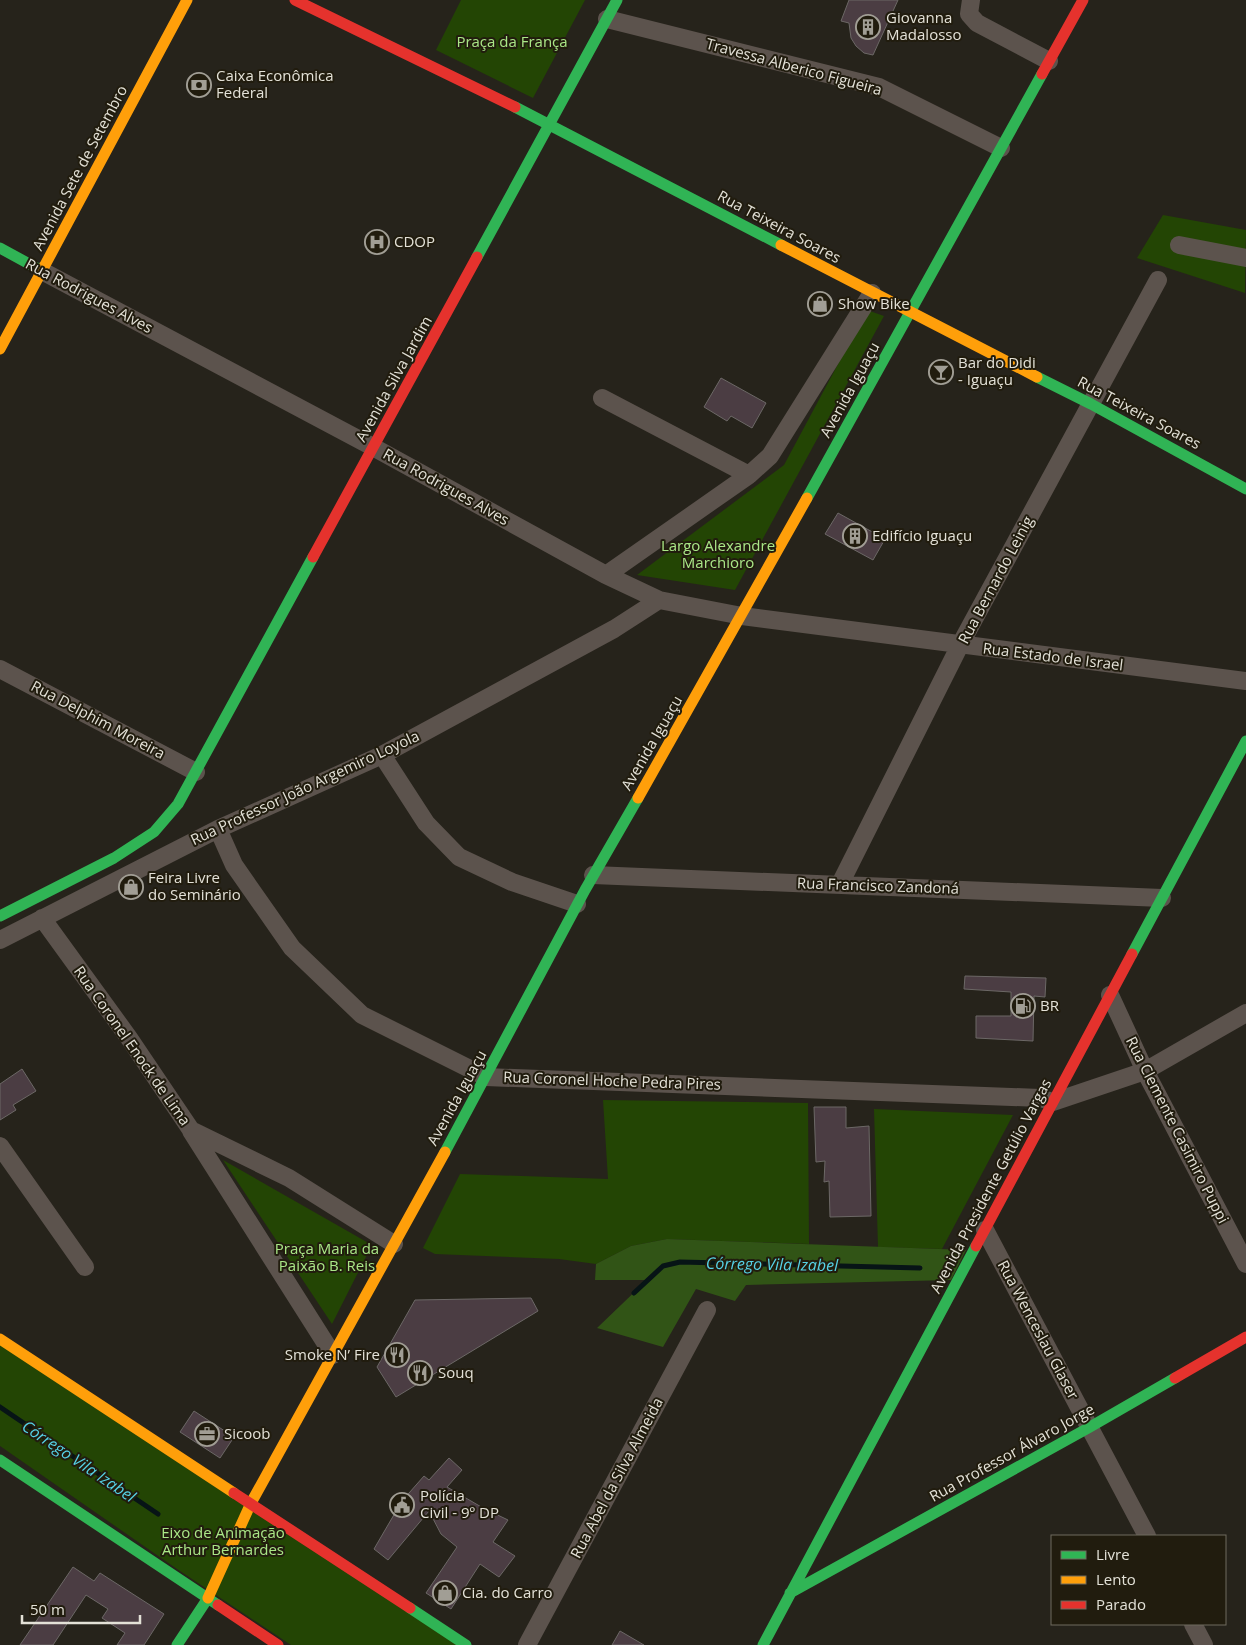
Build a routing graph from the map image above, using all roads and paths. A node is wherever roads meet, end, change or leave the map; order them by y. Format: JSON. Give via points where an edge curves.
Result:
{"nodes":[{"id":1,"x":187,"y":0,"type":"edge"},
{"id":2,"x":295,"y":0,"type":"edge"},
{"id":3,"x":617,"y":0,"type":"edge"},
{"id":4,"x":971,"y":0,"type":"edge"},
{"id":5,"x":1083,"y":0,"type":"edge"},
{"id":6,"x":606,"y":19,"type":"junction"},
{"id":7,"x":1049,"y":61,"type":"junction"},
{"id":8,"x":549,"y":124,"type":"junction"},
{"id":9,"x":1001,"y":148,"type":"junction"},
{"id":10,"x":1179,"y":245,"type":"dead end"},
{"id":11,"x":0,"y":248,"type":"edge"},
{"id":12,"x":1246,"y":258,"type":"edge"},
{"id":13,"x":42,"y":271,"type":"junction"},
{"id":14,"x":1158,"y":280,"type":"dead end"},
{"id":15,"x":872,"y":292,"type":"junction"},
{"id":16,"x":910,"y":312,"type":"junction"},
{"id":17,"x":0,"y":349,"type":"edge"},
{"id":18,"x":602,"y":398,"type":"dead end"},
{"id":19,"x":1091,"y":404,"type":"junction"},
{"id":20,"x":374,"y":447,"type":"junction"},
{"id":21,"x":749,"y":475,"type":"junction"},
{"id":22,"x":1246,"y":489,"type":"edge"},
{"id":23,"x":606,"y":575,"type":"junction"},
{"id":24,"x":659,"y":600,"type":"junction"},
{"id":25,"x":742,"y":616,"type":"junction"},
{"id":26,"x":960,"y":645,"type":"junction"},
{"id":27,"x":0,"y":670,"type":"edge"},
{"id":28,"x":1246,"y":681,"type":"edge"},
{"id":29,"x":1246,"y":741,"type":"edge"},
{"id":30,"x":382,"y":755,"type":"junction"},
{"id":31,"x":196,"y":772,"type":"junction"},
{"id":32,"x":218,"y":829,"type":"junction"},
{"id":33,"x":114,"y":858,"type":"junction"},
{"id":34,"x":593,"y":875,"type":"junction"},
{"id":35,"x":840,"y":884,"type":"junction"},
{"id":36,"x":1162,"y":898,"type":"junction"},
{"id":37,"x":73,"y":902,"type":"junction"},
{"id":38,"x":577,"y":904,"type":"junction"},
{"id":39,"x":0,"y":916,"type":"edge"},
{"id":40,"x":42,"y":918,"type":"junction"},
{"id":41,"x":0,"y":940,"type":"edge"},
{"id":42,"x":1110,"y":995,"type":"junction"},
{"id":43,"x":1246,"y":1013,"type":"edge"},
{"id":44,"x":1145,"y":1071,"type":"junction"},
{"id":45,"x":486,"y":1077,"type":"junction"},
{"id":46,"x":1053,"y":1102,"type":"junction"},
{"id":47,"x":191,"y":1130,"type":"junction"},
{"id":48,"x":0,"y":1146,"type":"edge"},
{"id":49,"x":985,"y":1230,"type":"junction"},
{"id":50,"x":394,"y":1244,"type":"junction"},
{"id":51,"x":1246,"y":1264,"type":"edge"},
{"id":52,"x":84,"y":1267,"type":"dead end"},
{"id":53,"x":707,"y":1310,"type":"dead end"},
{"id":54,"x":1246,"y":1336,"type":"edge"},
{"id":55,"x":0,"y":1339,"type":"edge"},
{"id":56,"x":332,"y":1355,"type":"junction"},
{"id":57,"x":1090,"y":1427,"type":"junction"},
{"id":58,"x":0,"y":1460,"type":"edge"},
{"id":59,"x":250,"y":1503,"type":"junction"},
{"id":60,"x":1146,"y":1535,"type":"edge"},
{"id":61,"x":790,"y":1594,"type":"junction"},
{"id":62,"x":208,"y":1598,"type":"junction"},
{"id":63,"x":1194,"y":1625,"type":"edge"},
{"id":64,"x":177,"y":1645,"type":"edge"},
{"id":65,"x":278,"y":1645,"type":"edge"},
{"id":66,"x":466,"y":1645,"type":"edge"},
{"id":67,"x":528,"y":1645,"type":"edge"},
{"id":68,"x":763,"y":1645,"type":"edge"},
{"id":69,"x":1204,"y":1645,"type":"edge"}],
"edges":[{"from":1,"to":13,"type":"main road","name":"Avenida Sete de Setembro"},
{"from":2,"to":8,"type":"main road","name":"Rua Teixeira Soares"},
{"from":3,"to":6,"type":"main road","name":"Avenida Silva Jardim"},
{"from":4,"to":7,"type":"street","via":[[970,14],[976,23]]},
{"from":5,"to":7,"type":"main road","name":"Avenida Iguaçu"},
{"from":6,"to":8,"type":"main road","name":"Avenida Silva Jardim"},
{"from":6,"to":9,"type":"street","name":"Travessa Alberico Figueira","via":[[879,87]]},
{"from":7,"to":9,"type":"main road","name":"Avenida Iguaçu"},
{"from":8,"to":15,"type":"main road","name":"Rua Teixeira Soares"},
{"from":8,"to":20,"type":"main road","name":"Avenida Silva Jardim"},
{"from":9,"to":16,"type":"main road","name":"Avenida Iguaçu"},
{"from":10,"to":12,"type":"street"},
{"from":11,"to":13,"type":"main road","name":"Rua Rodrigues Alves"},
{"from":13,"to":17,"type":"main road","name":"Avenida Sete de Setembro"},
{"from":13,"to":20,"type":"street","name":"Rua Rodrigues Alves"},
{"from":14,"to":19,"type":"street","name":"Rua Bernardo Leinig"},
{"from":15,"to":16,"type":"main road","name":"Rua Teixeira Soares"},
{"from":15,"to":21,"type":"street","via":[[770,456]]},
{"from":16,"to":19,"type":"main road","name":"Rua Teixeira Soares"},
{"from":16,"to":25,"type":"main road","name":"Avenida Iguaçu"},
{"from":18,"to":21,"type":"street"},
{"from":19,"to":22,"type":"main road","name":"Rua Teixeira Soares"},
{"from":19,"to":26,"type":"street","name":"Rua Bernardo Leinig"},
{"from":20,"to":23,"type":"street","name":"Rua Rodrigues Alves"},
{"from":20,"to":31,"type":"main road","name":"Avenida Silva Jardim"},
{"from":21,"to":23,"type":"street"},
{"from":23,"to":24,"type":"street","name":"Rua Rodrigues Alves"},
{"from":24,"to":25,"type":"street","name":"Rua Rodrigues Alves"},
{"from":24,"to":30,"type":"street","name":"Rua Professor João Argemiro Loyola","via":[[614,629]]},
{"from":25,"to":26,"type":"street","name":"Rua Estado de Israel"},
{"from":25,"to":34,"type":"main road","name":"Avenida Iguaçu"},
{"from":26,"to":28,"type":"street","name":"Rua Estado de Israel"},
{"from":26,"to":35,"type":"street","name":"Rua Bernardo Leinig"},
{"from":27,"to":31,"type":"street","name":"Rua Delphim Moreira"},
{"from":29,"to":36,"type":"main road","name":"Avenida Presidente Getúlio Vargas"},
{"from":30,"to":32,"type":"street","name":"Rua Professor João Argemiro Loyola"},
{"from":30,"to":38,"type":"street","via":[[426,823],[459,858],[512,882]]},
{"from":31,"to":33,"type":"main road","via":[[178,804],[154,832]]},
{"from":32,"to":37,"type":"street","name":"Rua Professor João Argemiro Loyola"},
{"from":32,"to":45,"type":"street","name":"Rua Coronel Hoche Pedra Pires","via":[[234,865],[292,948],[362,1015]]},
{"from":33,"to":37,"type":"main road"},
{"from":33,"to":39,"type":"main road"},
{"from":34,"to":35,"type":"street","name":"Rua Francisco Zandoná"},
{"from":34,"to":38,"type":"main road","name":"Avenida Iguaçu"},
{"from":35,"to":36,"type":"street","name":"Rua Francisco Zandoná"},
{"from":36,"to":42,"type":"main road","name":"Avenida Presidente Getúlio Vargas"},
{"from":37,"to":40,"type":"street","name":"Rua Professor João Argemiro Loyola"},
{"from":38,"to":45,"type":"main road","name":"Avenida Iguaçu"},
{"from":40,"to":41,"type":"street","name":"Rua Professor João Argemiro Loyola"},
{"from":40,"to":47,"type":"street","name":"Rua Coronel Enock de Lima"},
{"from":42,"to":44,"type":"street","name":"Rua Clemente Casimiro Puppi"},
{"from":42,"to":46,"type":"main road","name":"Avenida Presidente Getúlio Vargas"},
{"from":43,"to":44,"type":"street"},
{"from":44,"to":46,"type":"street"},
{"from":44,"to":51,"type":"street","name":"Rua Clemente Casimiro Puppi"},
{"from":45,"to":46,"type":"street","name":"Rua Coronel Hoche Pedra Pires","via":[[1040,1098]]},
{"from":45,"to":50,"type":"main road","name":"Avenida Iguaçu"},
{"from":46,"to":49,"type":"main road","name":"Avenida Presidente Getúlio Vargas"},
{"from":47,"to":50,"type":"street","name":"Rua Coronel Enock de Lima","via":[[288,1178]]},
{"from":47,"to":56,"type":"street"},
{"from":48,"to":52,"type":"street"},
{"from":49,"to":57,"type":"street","name":"Rua Wenceslau Glaser"},
{"from":49,"to":61,"type":"main road","name":"Avenida Presidente Getúlio Vargas"},
{"from":50,"to":56,"type":"main road","name":"Avenida Iguaçu"},
{"from":53,"to":67,"type":"street","name":"Rua Abel da Silva Almeida"},
{"from":54,"to":57,"type":"main road","name":"Rua Professor Álvaro Jorge"},
{"from":55,"to":59,"type":"main road"},
{"from":56,"to":59,"type":"main road","name":"Avenida Iguaçu"},
{"from":57,"to":60,"type":"street","name":"Rua Wenceslau Glaser"},
{"from":57,"to":61,"type":"main road","name":"Rua Professor Álvaro Jorge"},
{"from":58,"to":62,"type":"main road"},
{"from":59,"to":62,"type":"main road","name":"Avenida Iguaçu"},
{"from":59,"to":66,"type":"main road"},
{"from":61,"to":68,"type":"main road","name":"Avenida Presidente Getúlio Vargas"},
{"from":62,"to":64,"type":"main road","name":"Avenida Iguaçu"},
{"from":62,"to":65,"type":"main road"},
{"from":63,"to":69,"type":"street"}]}
